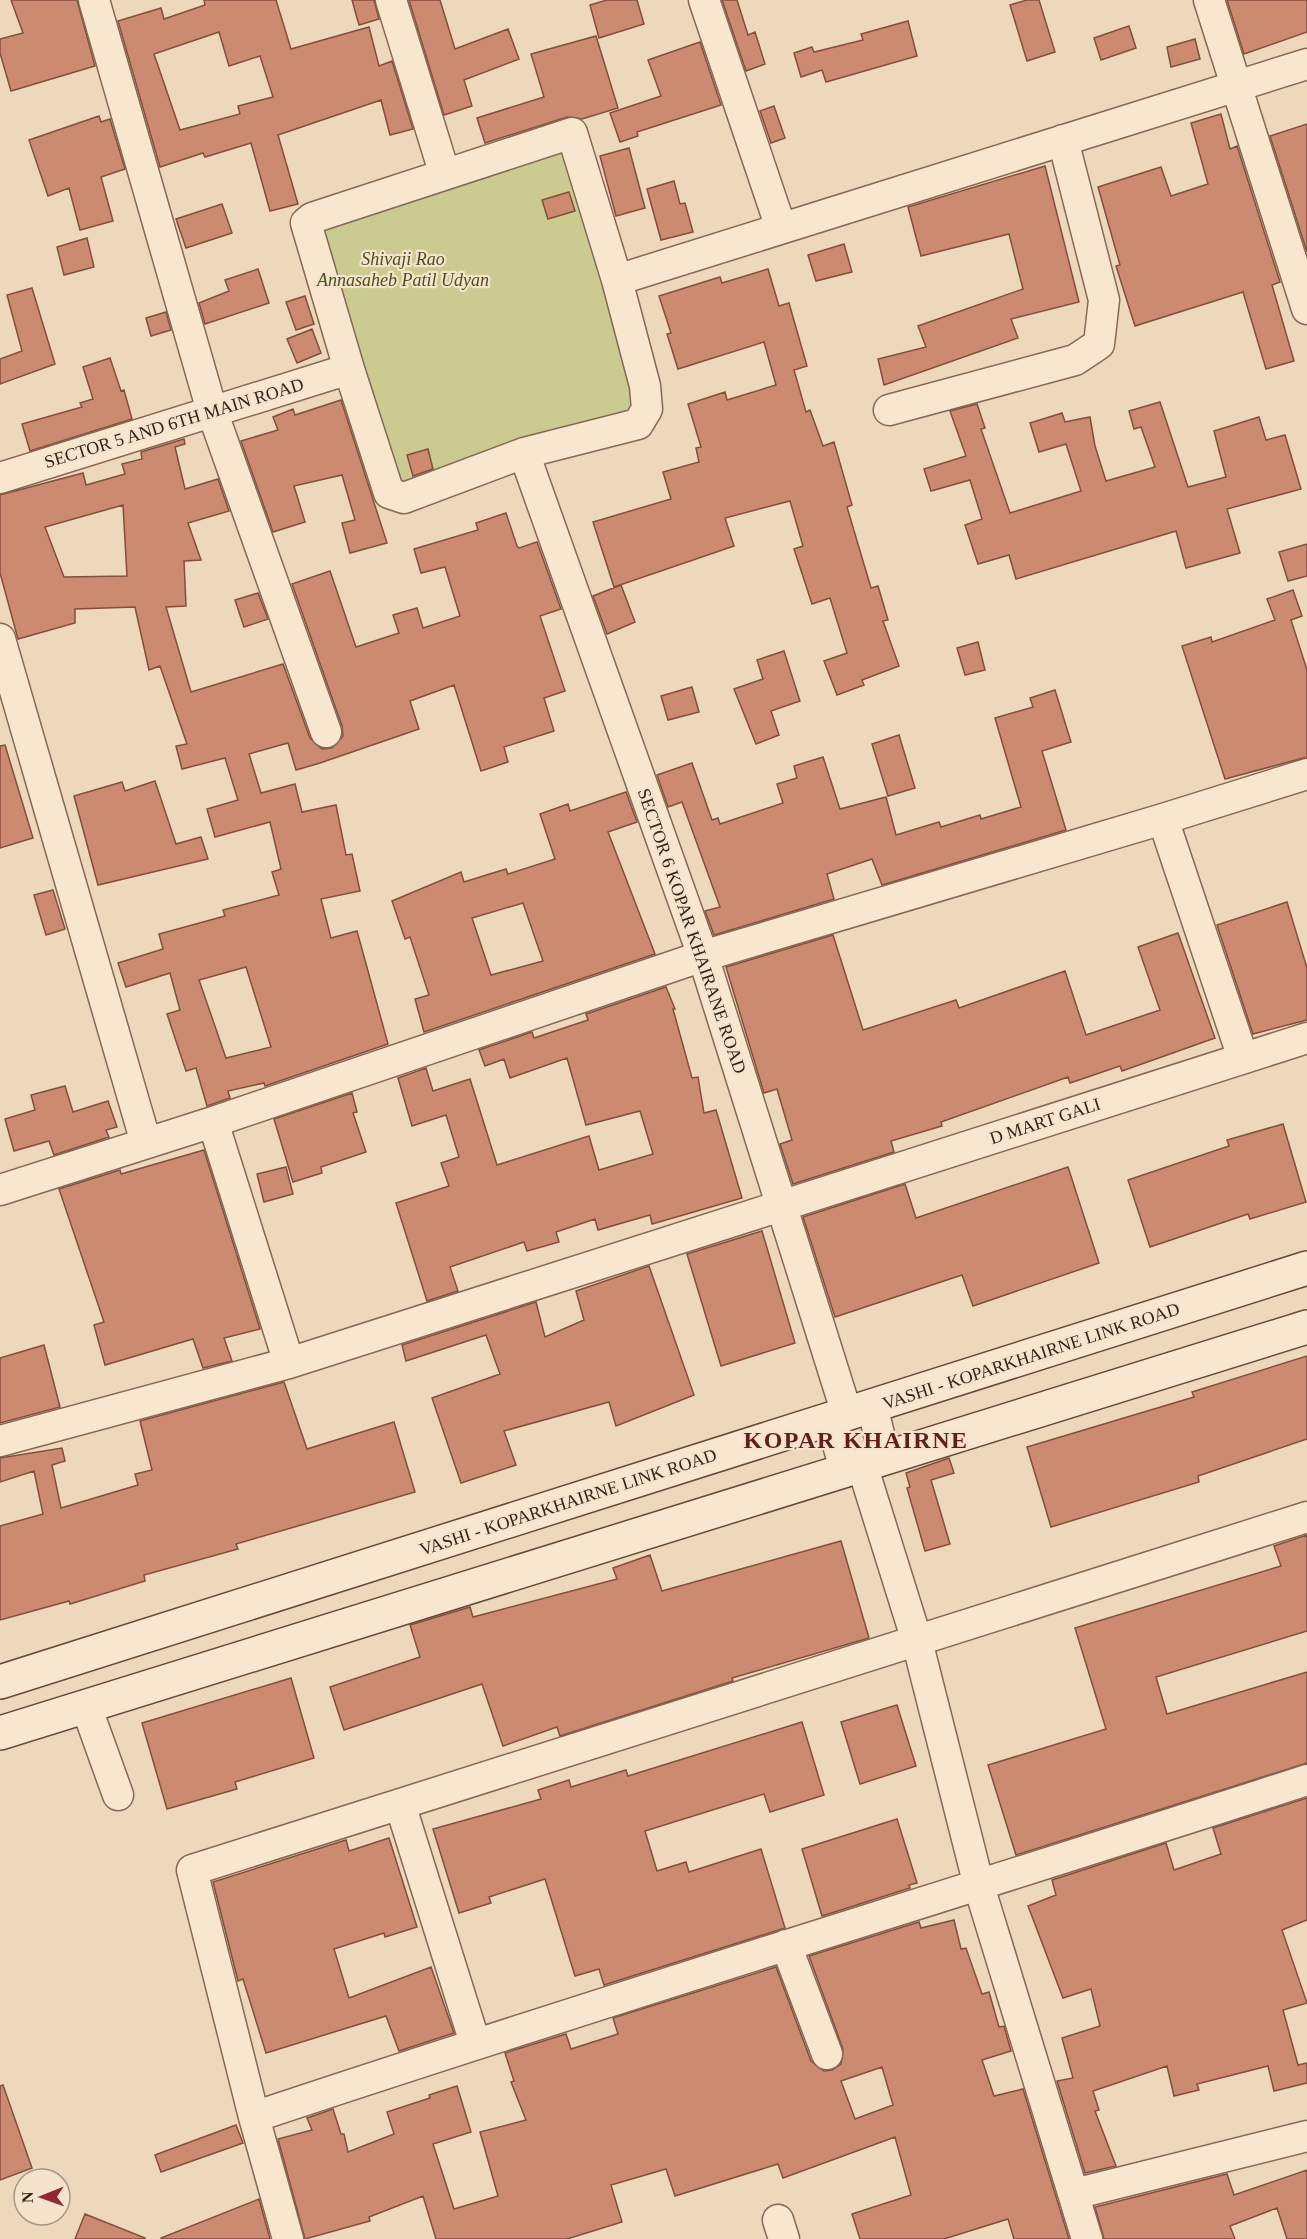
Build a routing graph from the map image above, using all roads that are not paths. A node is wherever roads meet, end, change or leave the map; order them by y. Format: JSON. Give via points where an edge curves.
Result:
{"nodes":[{"id":1,"x":94,"y":0,"type":"edge"},
{"id":2,"x":391,"y":0,"type":"edge"},
{"id":3,"x":704,"y":0,"type":"edge"},
{"id":4,"x":1209,"y":0,"type":"edge"},
{"id":5,"x":1307,"y":64,"type":"edge"},
{"id":6,"x":1237,"y":86,"type":"junction"},
{"id":7,"x":1063,"y":140,"type":"junction"},
{"id":8,"x":444,"y":172,"type":"junction"},
{"id":9,"x":781,"y":228,"type":"junction"},
{"id":10,"x":617,"y":280,"type":"junction"},
{"id":11,"x":1307,"y":309,"type":"edge"},
{"id":12,"x":349,"y":369,"type":"junction"},
{"id":13,"x":889,"y":410,"type":"dead end"},
{"id":14,"x":213,"y":411,"type":"junction"},
{"id":15,"x":524,"y":453,"type":"junction"},
{"id":16,"x":0,"y":478,"type":"edge"},
{"id":17,"x":0,"y":639,"type":"edge"},
{"id":18,"x":326,"y":732,"type":"dead end"},
{"id":19,"x":1307,"y":774,"type":"edge"},
{"id":20,"x":1163,"y":819,"type":"junction"},
{"id":21,"x":703,"y":956,"type":"junction"},
{"id":22,"x":1307,"y":1038,"type":"edge"},
{"id":23,"x":1243,"y":1058,"type":"junction"},
{"id":24,"x":213,"y":1122,"type":"junction"},
{"id":25,"x":146,"y":1143,"type":"junction"},
{"id":26,"x":0,"y":1190,"type":"edge"},
{"id":27,"x":782,"y":1205,"type":"junction"},
{"id":28,"x":1307,"y":1268,"type":"edge"},
{"id":29,"x":1307,"y":1327,"type":"edge"},
{"id":30,"x":289,"y":1363,"type":"junction"},
{"id":31,"x":850,"y":1413,"type":"junction"},
{"id":32,"x":0,"y":1441,"type":"edge"},
{"id":33,"x":864,"y":1464,"type":"junction"},
{"id":34,"x":1307,"y":1517,"type":"edge"},
{"id":35,"x":917,"y":1641,"type":"junction"},
{"id":36,"x":0,"y":1682,"type":"edge"},
{"id":37,"x":86,"y":1706,"type":"junction"},
{"id":38,"x":0,"y":1733,"type":"edge"},
{"id":39,"x":1307,"y":1780,"type":"edge"},
{"id":40,"x":118,"y":1795,"type":"dead end"},
{"id":41,"x":400,"y":1804,"type":"junction"},
{"id":42,"x":979,"y":1886,"type":"junction"},
{"id":43,"x":786,"y":1944,"type":"junction"},
{"id":44,"x":475,"y":2043,"type":"junction"},
{"id":45,"x":827,"y":2054,"type":"dead end"},
{"id":46,"x":254,"y":2117,"type":"junction"},
{"id":47,"x":1307,"y":2136,"type":"edge"},
{"id":48,"x":1074,"y":2194,"type":"junction"},
{"id":49,"x":288,"y":2239,"type":"edge"},
{"id":50,"x":1087,"y":2239,"type":"edge"}],
"edges":[{"from":1,"to":14,"type":"street"},
{"from":2,"to":8,"type":"street"},
{"from":3,"to":9,"type":"street"},
{"from":4,"to":6,"type":"street"},
{"from":5,"to":6,"type":"street"},
{"from":6,"to":7,"type":"street"},
{"from":6,"to":11,"type":"street"},
{"from":7,"to":9,"type":"street"},
{"from":7,"to":13,"type":"street","via":[[1104,300],[1099,344],[1075,360]]},
{"from":8,"to":10,"type":"street","via":[[572,133]]},
{"from":8,"to":12,"type":"street","via":[[306,223]]},
{"from":9,"to":10,"type":"street"},
{"from":10,"to":15,"type":"street","via":[[645,386],[647,409],[638,424]]},
{"from":12,"to":14,"type":"street","name":"SECTOR 5 AND 6TH MAIN ROAD"},
{"from":12,"to":15,"type":"street","via":[[389,493],[396,497],[404,498]]},
{"from":14,"to":16,"type":"street","name":"SECTOR 5 AND 6TH MAIN ROAD"},
{"from":14,"to":18,"type":"street"},
{"from":15,"to":21,"type":"street","name":"SECTOR 6 KOPAR KHAIRANE ROAD"},
{"from":17,"to":25,"type":"street"},
{"from":19,"to":20,"type":"street"},
{"from":20,"to":21,"type":"street"},
{"from":20,"to":23,"type":"street"},
{"from":21,"to":24,"type":"street"},
{"from":21,"to":27,"type":"street","name":"SECTOR 6 KOPAR KHAIRANE ROAD"},
{"from":22,"to":23,"type":"street","name":"D MART GALI"},
{"from":23,"to":27,"type":"street","name":"D MART GALI"},
{"from":24,"to":25,"type":"street"},
{"from":24,"to":30,"type":"street"},
{"from":25,"to":26,"type":"street"},
{"from":27,"to":30,"type":"street","name":"D MART GALI"},
{"from":27,"to":31,"type":"street","name":"SECTOR 6 KOPAR KHAIRANE ROAD"},
{"from":28,"to":31,"type":"main road","name":"VASHI - KOPARKHAIRNE LINK ROAD"},
{"from":29,"to":33,"type":"main road"},
{"from":30,"to":32,"type":"street","name":"D MART GALI"},
{"from":31,"to":33,"type":"street"},
{"from":31,"to":33,"type":"street"},
{"from":31,"to":36,"type":"main road","name":"VASHI - KOPARKHAIRNE LINK ROAD"},
{"from":33,"to":35,"type":"street"},
{"from":33,"to":37,"type":"main road"},
{"from":34,"to":35,"type":"street"},
{"from":35,"to":41,"type":"street"},
{"from":35,"to":42,"type":"street"},
{"from":37,"to":38,"type":"main road"},
{"from":37,"to":40,"type":"street"},
{"from":39,"to":42,"type":"street"},
{"from":41,"to":44,"type":"street"},
{"from":41,"to":46,"type":"street","via":[[192,1870]]},
{"from":42,"to":43,"type":"street"},
{"from":42,"to":48,"type":"street"},
{"from":43,"to":44,"type":"street"},
{"from":43,"to":45,"type":"street"},
{"from":44,"to":46,"type":"street"},
{"from":46,"to":49,"type":"street"},
{"from":47,"to":48,"type":"street"},
{"from":48,"to":50,"type":"street"}]}
